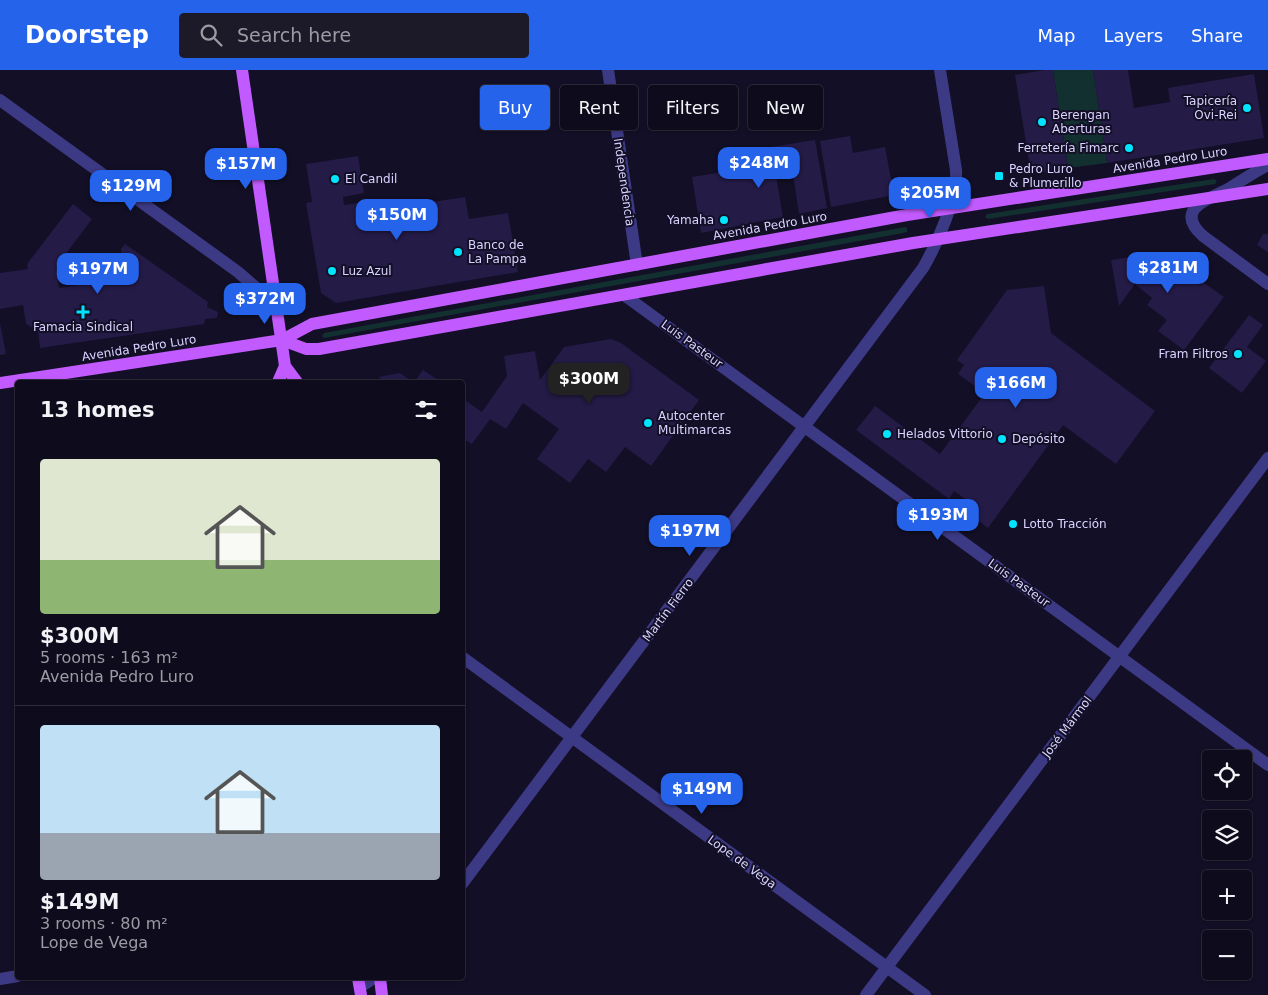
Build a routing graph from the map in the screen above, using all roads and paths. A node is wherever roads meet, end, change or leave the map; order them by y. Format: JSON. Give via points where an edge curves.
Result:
{"nodes":[{"id":1,"x":242,"y":70,"type":"edge"},
{"id":2,"x":608,"y":70,"type":"edge"},
{"id":3,"x":940,"y":70,"type":"edge"},
{"id":4,"x":0,"y":100,"type":"edge"},
{"id":5,"x":1268,"y":159,"type":"edge"},
{"id":6,"x":1268,"y":164,"type":"edge"},
{"id":7,"x":1268,"y":189,"type":"edge"},
{"id":8,"x":1204,"y":199,"type":"junction"},
{"id":9,"x":949,"y":208,"type":"junction"},
{"id":10,"x":936,"y":240,"type":"junction"},
{"id":11,"x":637,"y":265,"type":"junction"},
{"id":12,"x":1268,"y":284,"type":"edge"},
{"id":13,"x":624,"y":295,"type":"junction"},
{"id":14,"x":276,"y":306,"type":"junction"},
{"id":15,"x":282,"y":340,"type":"junction"},
{"id":16,"x":285,"y":366,"type":"junction"},
{"id":17,"x":20,"y":380,"type":"edge"},
{"id":18,"x":279,"y":380,"type":"edge"},
{"id":19,"x":296,"y":380,"type":"edge"},
{"id":20,"x":15,"y":381,"type":"edge"},
{"id":21,"x":0,"y":383,"type":"edge"},
{"id":22,"x":805,"y":427,"type":"junction"},
{"id":23,"x":1268,"y":458,"type":"edge"},
{"id":24,"x":1120,"y":657,"type":"junction"},
{"id":25,"x":465,"y":659,"type":"edge"},
{"id":26,"x":572,"y":737,"type":"junction"},
{"id":27,"x":1268,"y":765,"type":"edge"},
{"id":28,"x":465,"y":880,"type":"edge"},
{"id":29,"x":887,"y":967,"type":"junction"},
{"id":30,"x":15,"y":976,"type":"edge"},
{"id":31,"x":0,"y":979,"type":"edge"},
{"id":32,"x":371,"y":980,"type":"edge"},
{"id":33,"x":380,"y":980,"type":"edge"},
{"id":34,"x":360,"y":987,"type":"edge"},
{"id":35,"x":382,"y":995,"type":"edge"},
{"id":36,"x":866,"y":995,"type":"edge"},
{"id":37,"x":925,"y":995,"type":"edge"}],
"edges":[{"from":1,"to":14,"type":"main road"},
{"from":2,"to":11,"type":"street","name":"Independencia"},
{"from":3,"to":9,"type":"street","name":"Martín Fierro","via":[[956,175]]},
{"from":4,"to":14,"type":"street","via":[[238,272]]},
{"from":5,"to":9,"type":"main road","name":"Avenida Pedro Luro"},
{"from":6,"to":8,"type":"street","via":[[1226,190]]},
{"from":7,"to":8,"type":"main road","name":"Avenida Pedro Luro"},
{"from":8,"to":10,"type":"main road","name":"Avenida Pedro Luro"},
{"from":8,"to":12,"type":"street","via":[[1193,212],[1193,223],[1199,232]]},
{"from":9,"to":10,"type":"street","name":"Martín Fierro"},
{"from":9,"to":11,"type":"main road","name":"Avenida Pedro Luro"},
{"from":10,"to":13,"type":"main road","name":"Avenida Pedro Luro"},
{"from":10,"to":22,"type":"street","name":"Martín Fierro","via":[[918,276]]},
{"from":11,"to":15,"type":"main road","name":"Avenida Pedro Luro","via":[[312,324]]},
{"from":13,"to":15,"type":"main road","name":"Avenida Pedro Luro","via":[[319,349],[306,349]]},
{"from":13,"to":22,"type":"street","name":"Luis Pasteur"},
{"from":14,"to":15,"type":"main road"},
{"from":15,"to":16,"type":"main road"},
{"from":15,"to":17,"type":"main road","name":"Avenida Pedro Luro"},
{"from":16,"to":18,"type":"main road"},
{"from":16,"to":19,"type":"main road"},
{"from":20,"to":21,"type":"main road","name":"Avenida Pedro Luro"},
{"from":22,"to":24,"type":"street","name":"Luis Pasteur"},
{"from":22,"to":26,"type":"street","name":"Martín Fierro"},
{"from":23,"to":24,"type":"street","name":"José Mármol"},
{"from":24,"to":27,"type":"street","name":"Luis Pasteur"},
{"from":24,"to":29,"type":"street","name":"José Mármol"},
{"from":25,"to":26,"type":"street","name":"Lope de Vega"},
{"from":26,"to":28,"type":"street","name":"Martín Fierro"},
{"from":26,"to":29,"type":"street","name":"Lope de Vega"},
{"from":29,"to":36,"type":"street","name":"José Mármol"},
{"from":29,"to":37,"type":"street","name":"Lope de Vega"},
{"from":30,"to":31,"type":"street"},
{"from":32,"to":34,"type":"street"},
{"from":33,"to":35,"type":"main road"}]}
